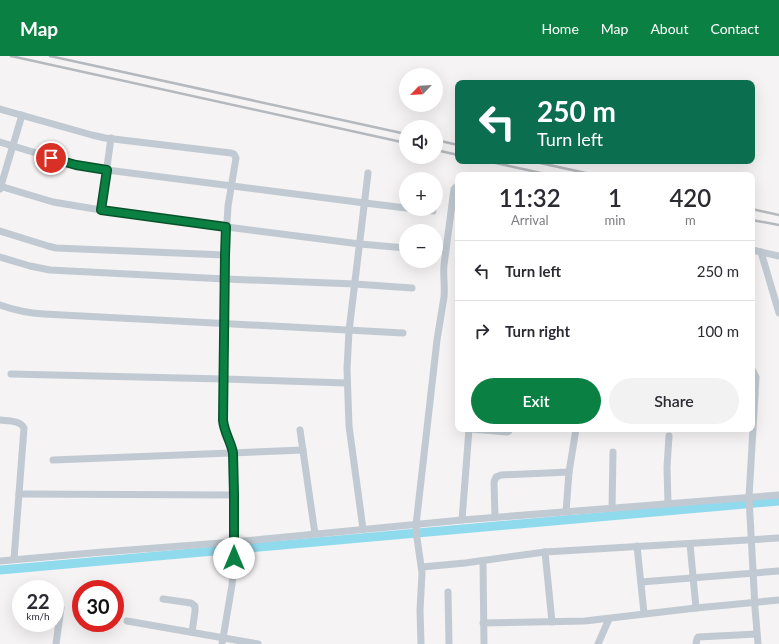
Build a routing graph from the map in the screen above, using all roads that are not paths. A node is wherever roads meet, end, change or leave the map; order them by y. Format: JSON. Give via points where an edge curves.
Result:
{"nodes":[{"id":1,"x":0,"y":109,"type":"edge"},
{"id":2,"x":22,"y":115,"type":"junction"},
{"id":3,"x":111,"y":138,"type":"junction"},
{"id":4,"x":0,"y":142,"type":"edge"},
{"id":5,"x":13,"y":146,"type":"junction"},
{"id":6,"x":107,"y":170,"type":"junction"},
{"id":7,"x":368,"y":173,"type":"dead end"},
{"id":8,"x":0,"y":187,"type":"edge"},
{"id":9,"x":232,"y":187,"type":"junction"},
{"id":10,"x":455,"y":188,"type":"edge"},
{"id":11,"x":365,"y":203,"type":"junction"},
{"id":12,"x":399,"y":207,"type":"edge"},
{"id":13,"x":101,"y":210,"type":"junction"},
{"id":14,"x":226,"y":227,"type":"junction"},
{"id":15,"x":0,"y":232,"type":"edge"},
{"id":16,"x":360,"y":244,"type":"junction"},
{"id":17,"x":399,"y":247,"type":"edge"},
{"id":18,"x":755,"y":251,"type":"edge"},
{"id":19,"x":761,"y":252,"type":"junction"},
{"id":20,"x":225,"y":255,"type":"junction"},
{"id":21,"x":779,"y":256,"type":"edge"},
{"id":22,"x":0,"y":257,"type":"edge"},
{"id":23,"x":225,"y":280,"type":"junction"},
{"id":24,"x":355,"y":284,"type":"junction"},
{"id":25,"x":412,"y":288,"type":"dead end"},
{"id":26,"x":0,"y":305,"type":"edge"},
{"id":27,"x":779,"y":313,"type":"edge"},
{"id":28,"x":224,"y":324,"type":"junction"},
{"id":29,"x":349,"y":331,"type":"junction"},
{"id":30,"x":403,"y":333,"type":"dead end"},
{"id":31,"x":11,"y":374,"type":"dead end"},
{"id":32,"x":755,"y":375,"type":"edge"},
{"id":33,"x":223,"y":379,"type":"junction"},
{"id":34,"x":347,"y":383,"type":"junction"},
{"id":35,"x":755,"y":395,"type":"edge"},
{"id":36,"x":0,"y":420,"type":"edge"},
{"id":37,"x":300,"y":430,"type":"dead end"},
{"id":38,"x":470,"y":432,"type":"edge"},
{"id":39,"x":576,"y":432,"type":"edge"},
{"id":40,"x":753,"y":432,"type":"edge"},
{"id":41,"x":669,"y":436,"type":"dead end"},
{"id":42,"x":303,"y":450,"type":"junction"},
{"id":43,"x":613,"y":452,"type":"dead end"},
{"id":44,"x":233,"y":453,"type":"junction"},
{"id":45,"x":53,"y":460,"type":"dead end"},
{"id":46,"x":569,"y":472,"type":"junction"},
{"id":47,"x":19,"y":494,"type":"junction"},
{"id":48,"x":234,"y":495,"type":"junction"},
{"id":49,"x":779,"y":495,"type":"edge"},
{"id":50,"x":749,"y":500,"type":"junction"},
{"id":51,"x":668,"y":504,"type":"junction"},
{"id":52,"x":612,"y":508,"type":"junction"},
{"id":53,"x":566,"y":512,"type":"junction"},
{"id":54,"x":495,"y":518,"type":"junction"},
{"id":55,"x":462,"y":520,"type":"junction"},
{"id":56,"x":416,"y":527,"type":"junction"},
{"id":57,"x":363,"y":529,"type":"junction"},
{"id":58,"x":315,"y":534,"type":"junction"},
{"id":59,"x":779,"y":538,"type":"edge"},
{"id":60,"x":751,"y":541,"type":"junction"},
{"id":61,"x":234,"y":544,"type":"junction"},
{"id":62,"x":690,"y":544,"type":"junction"},
{"id":63,"x":637,"y":546,"type":"junction"},
{"id":64,"x":545,"y":552,"type":"junction"},
{"id":65,"x":14,"y":559,"type":"junction"},
{"id":66,"x":0,"y":560,"type":"edge"},
{"id":67,"x":483,"y":561,"type":"junction"},
{"id":68,"x":422,"y":567,"type":"junction"},
{"id":69,"x":779,"y":571,"type":"edge"},
{"id":70,"x":753,"y":573,"type":"junction"},
{"id":71,"x":693,"y":577,"type":"junction"},
{"id":72,"x":641,"y":582,"type":"junction"},
{"id":73,"x":448,"y":592,"type":"dead end"},
{"id":74,"x":163,"y":599,"type":"dead end"},
{"id":75,"x":779,"y":600,"type":"edge"},
{"id":76,"x":754,"y":602,"type":"junction"},
{"id":77,"x":696,"y":608,"type":"junction"},
{"id":78,"x":644,"y":614,"type":"junction"},
{"id":79,"x":609,"y":619,"type":"junction"},
{"id":80,"x":127,"y":621,"type":"dead end"},
{"id":81,"x":552,"y":622,"type":"junction"},
{"id":82,"x":483,"y":623,"type":"junction"},
{"id":83,"x":58,"y":632,"type":"edge"},
{"id":84,"x":192,"y":632,"type":"junction"},
{"id":85,"x":757,"y":634,"type":"junction"},
{"id":86,"x":723,"y":635,"type":"junction"},
{"id":87,"x":223,"y":641,"type":"edge"},
{"id":88,"x":56,"y":644,"type":"edge"},
{"id":89,"x":258,"y":644,"type":"edge"},
{"id":90,"x":421,"y":644,"type":"edge"},
{"id":91,"x":449,"y":644,"type":"edge"},
{"id":92,"x":484,"y":644,"type":"edge"},
{"id":93,"x":598,"y":644,"type":"edge"},
{"id":94,"x":696,"y":644,"type":"edge"},
{"id":95,"x":723,"y":644,"type":"edge"},
{"id":96,"x":758,"y":644,"type":"edge"}],
"edges":[{"from":1,"to":2,"type":"street"},
{"from":2,"to":3,"type":"street","via":[[84,134]]},
{"from":2,"to":5,"type":"street"},
{"from":3,"to":6,"type":"street"},
{"from":3,"to":9,"type":"street","via":[[234,154],[236,162]]},
{"from":4,"to":5,"type":"street"},
{"from":5,"to":6,"type":"street","via":[[76,165]]},
{"from":5,"to":8,"type":"street"},
{"from":6,"to":9,"type":"street"},
{"from":6,"to":13,"type":"street"},
{"from":7,"to":11,"type":"street"},
{"from":8,"to":13,"type":"street","via":[[53,202]]},
{"from":9,"to":11,"type":"street"},
{"from":9,"to":14,"type":"street"},
{"from":10,"to":56,"type":"street","via":[[443,272],[444,297]]},
{"from":11,"to":12,"type":"street"},
{"from":11,"to":16,"type":"street"},
{"from":13,"to":14,"type":"street"},
{"from":14,"to":16,"type":"street"},
{"from":14,"to":20,"type":"street"},
{"from":15,"to":20,"type":"street","via":[[56,248]]},
{"from":16,"to":17,"type":"street"},
{"from":16,"to":24,"type":"street"},
{"from":18,"to":19,"type":"street"},
{"from":19,"to":21,"type":"street"},
{"from":19,"to":27,"type":"street"},
{"from":20,"to":23,"type":"street"},
{"from":22,"to":23,"type":"street","via":[[50,270]]},
{"from":23,"to":24,"type":"street"},
{"from":23,"to":28,"type":"street"},
{"from":24,"to":25,"type":"street"},
{"from":24,"to":29,"type":"street"},
{"from":26,"to":28,"type":"street","via":[[31,314]]},
{"from":28,"to":29,"type":"street"},
{"from":28,"to":33,"type":"street"},
{"from":29,"to":30,"type":"street"},
{"from":29,"to":34,"type":"street"},
{"from":31,"to":33,"type":"street"},
{"from":32,"to":35,"type":"street"},
{"from":33,"to":34,"type":"street"},
{"from":33,"to":44,"type":"street","via":[[223,420]]},
{"from":34,"to":57,"type":"street","via":[[348,426]]},
{"from":36,"to":47,"type":"street","via":[[20,423],[24,428]]},
{"from":37,"to":42,"type":"street"},
{"from":38,"to":55,"type":"street"},
{"from":39,"to":46,"type":"street"},
{"from":40,"to":50,"type":"street"},
{"from":41,"to":51,"type":"street"},
{"from":42,"to":44,"type":"street"},
{"from":42,"to":58,"type":"street"},
{"from":43,"to":52,"type":"street"},
{"from":44,"to":45,"type":"street"},
{"from":44,"to":48,"type":"street"},
{"from":46,"to":53,"type":"street"},
{"from":46,"to":54,"type":"street","via":[[496,477]]},
{"from":47,"to":48,"type":"street"},
{"from":47,"to":65,"type":"street"},
{"from":48,"to":61,"type":"street"},
{"from":49,"to":50,"type":"street"},
{"from":50,"to":51,"type":"street"},
{"from":50,"to":60,"type":"street"},
{"from":51,"to":52,"type":"street"},
{"from":52,"to":53,"type":"street"},
{"from":53,"to":54,"type":"street"},
{"from":54,"to":55,"type":"street"},
{"from":55,"to":56,"type":"street"},
{"from":56,"to":57,"type":"street"},
{"from":56,"to":68,"type":"street"},
{"from":57,"to":58,"type":"street"},
{"from":58,"to":61,"type":"street"},
{"from":59,"to":60,"type":"street"},
{"from":60,"to":62,"type":"street"},
{"from":60,"to":70,"type":"street"},
{"from":61,"to":65,"type":"street"},
{"from":61,"to":87,"type":"street","via":[[232,585]]},
{"from":62,"to":63,"type":"street"},
{"from":62,"to":71,"type":"street"},
{"from":63,"to":64,"type":"street"},
{"from":63,"to":72,"type":"street"},
{"from":64,"to":67,"type":"street"},
{"from":64,"to":81,"type":"street"},
{"from":65,"to":66,"type":"street"},
{"from":67,"to":68,"type":"street"},
{"from":67,"to":82,"type":"street"},
{"from":68,"to":90,"type":"street"},
{"from":69,"to":70,"type":"street"},
{"from":70,"to":71,"type":"street"},
{"from":70,"to":76,"type":"street"},
{"from":71,"to":72,"type":"street"},
{"from":71,"to":77,"type":"street"},
{"from":72,"to":78,"type":"street"},
{"from":73,"to":91,"type":"street"},
{"from":74,"to":84,"type":"street","via":[[191,603],[195,606]]},
{"from":75,"to":76,"type":"street"},
{"from":76,"to":77,"type":"street"},
{"from":76,"to":85,"type":"street"},
{"from":77,"to":78,"type":"street"},
{"from":78,"to":79,"type":"street"},
{"from":79,"to":81,"type":"street"},
{"from":79,"to":93,"type":"street"},
{"from":80,"to":84,"type":"street"},
{"from":81,"to":82,"type":"street"},
{"from":82,"to":92,"type":"street"},
{"from":83,"to":88,"type":"street"},
{"from":84,"to":87,"type":"street"},
{"from":85,"to":86,"type":"street"},
{"from":85,"to":96,"type":"street"},
{"from":86,"to":94,"type":"street","via":[[698,637]]},
{"from":86,"to":95,"type":"street"},
{"from":87,"to":89,"type":"street"}]}
